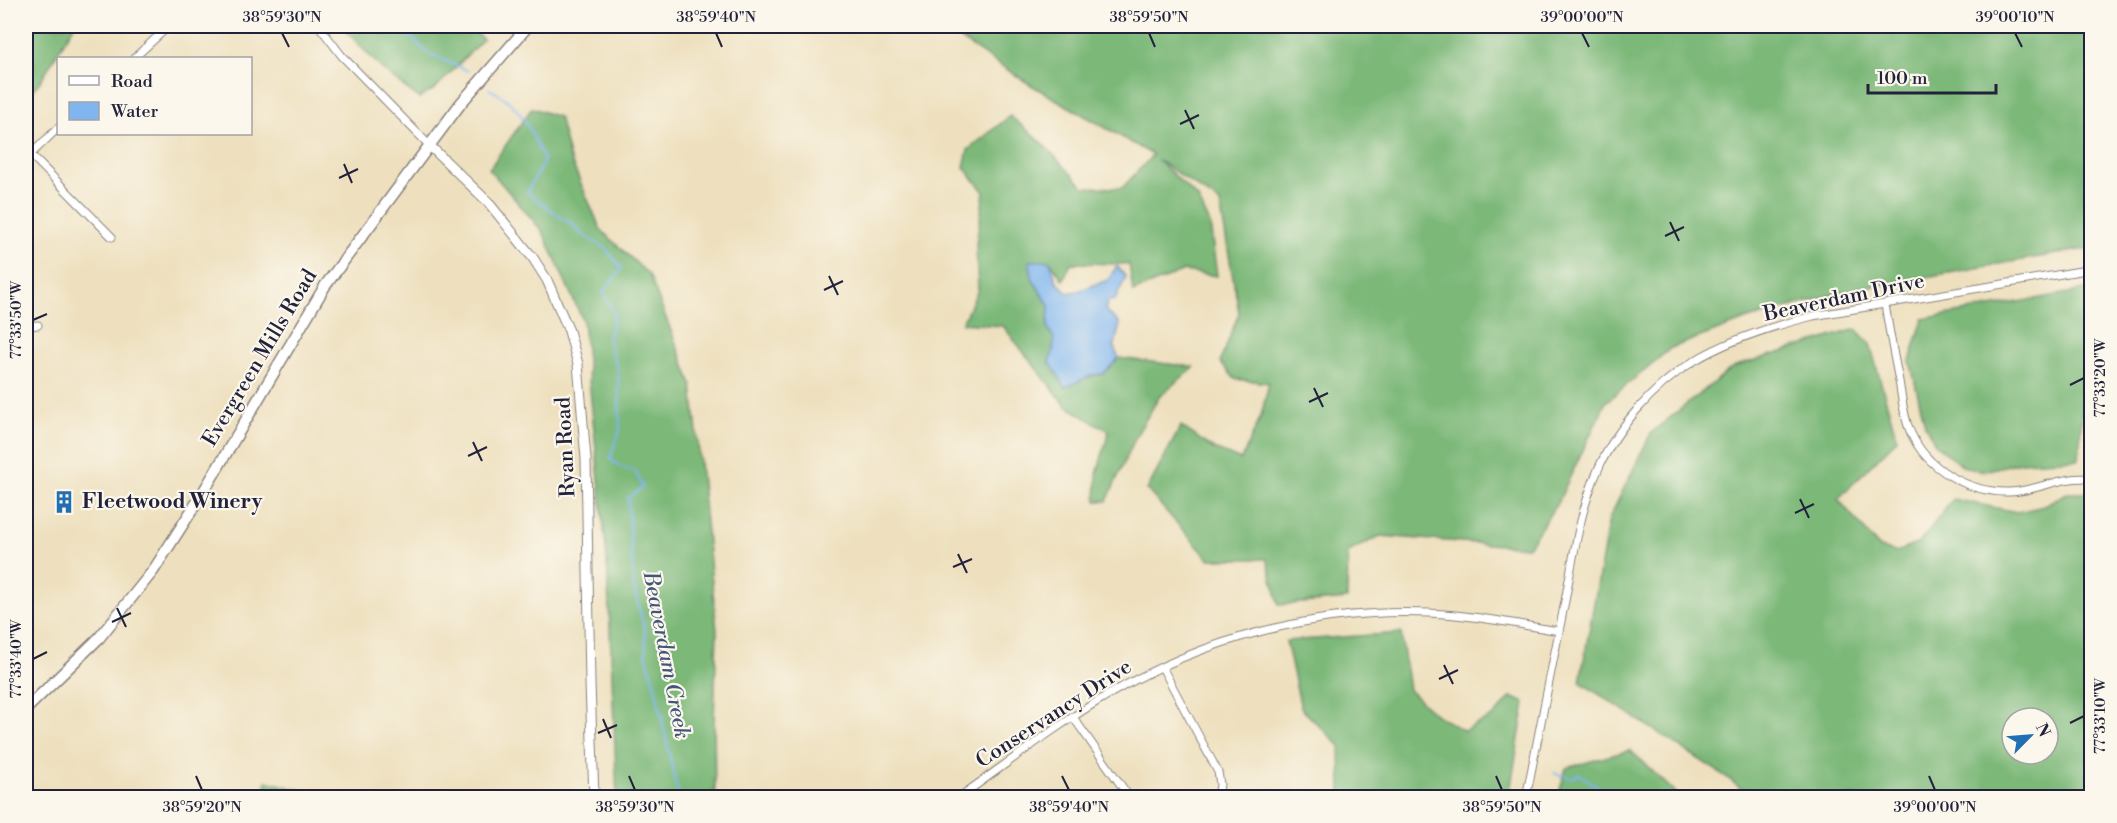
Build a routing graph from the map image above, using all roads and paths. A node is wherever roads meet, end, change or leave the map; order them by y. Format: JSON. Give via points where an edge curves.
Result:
{"nodes":[{"id":1,"x":169,"y":26,"type":"edge"},
{"id":2,"x":319,"y":26,"type":"edge"},
{"id":3,"x":528,"y":26,"type":"edge"},
{"id":4,"x":135,"y":57,"type":"edge"},
{"id":5,"x":57,"y":129,"type":"edge"},
{"id":6,"x":429,"y":145,"type":"junction"},
{"id":7,"x":27,"y":155,"type":"edge"},
{"id":8,"x":112,"y":237,"type":"dead end"},
{"id":9,"x":2091,"y":269,"type":"edge"},
{"id":10,"x":1885,"y":304,"type":"junction"},
{"id":11,"x":38,"y":325,"type":"dead end"},
{"id":12,"x":26,"y":326,"type":"edge"},
{"id":13,"x":2091,"y":479,"type":"edge"},
{"id":14,"x":1559,"y":631,"type":"junction"},
{"id":15,"x":1162,"y":667,"type":"junction"},
{"id":16,"x":26,"y":709,"type":"edge"},
{"id":17,"x":1073,"y":717,"type":"junction"},
{"id":18,"x":594,"y":798,"type":"edge"},
{"id":19,"x":958,"y":798,"type":"edge"},
{"id":20,"x":1130,"y":798,"type":"edge"},
{"id":21,"x":1218,"y":798,"type":"edge"},
{"id":22,"x":1526,"y":798,"type":"edge"}],
"edges":[{"from":1,"to":4,"type":"street"},
{"from":2,"to":6,"type":"street","via":[[332,45]]},
{"from":3,"to":6,"type":"main road","name":"Evergreen Mills Road"},
{"from":5,"to":7,"type":"street"},
{"from":6,"to":16,"type":"main road","name":"Evergreen Mills Road","via":[[325,285],[153,571],[99,638]]},
{"from":6,"to":18,"type":"main road","name":"Ryan Road","via":[[488,202],[533,258],[547,280],[578,364],[586,459]]},
{"from":7,"to":8,"type":"street"},
{"from":9,"to":10,"type":"street","name":"Beaverdam Drive"},
{"from":10,"to":13,"type":"street","via":[[1905,418],[1920,449],[1939,468],[1955,480],[2011,492],[2067,478]]},
{"from":10,"to":14,"type":"street","name":"Beaverdam Drive","via":[[1813,316],[1737,340],[1694,361],[1635,412],[1614,438],[1595,477],[1581,523]]},
{"from":11,"to":12,"type":"street"},
{"from":14,"to":15,"type":"street","name":"Conservancy Drive","via":[[1427,613],[1383,614],[1311,621],[1254,633]]},
{"from":14,"to":22,"type":"street","name":"Beaverdam Drive"},
{"from":15,"to":17,"type":"street","name":"Conservancy Drive"},
{"from":15,"to":21,"type":"street","via":[[1218,772]]},
{"from":17,"to":19,"type":"street","name":"Conservancy Drive"},
{"from":17,"to":20,"type":"street"}]}
